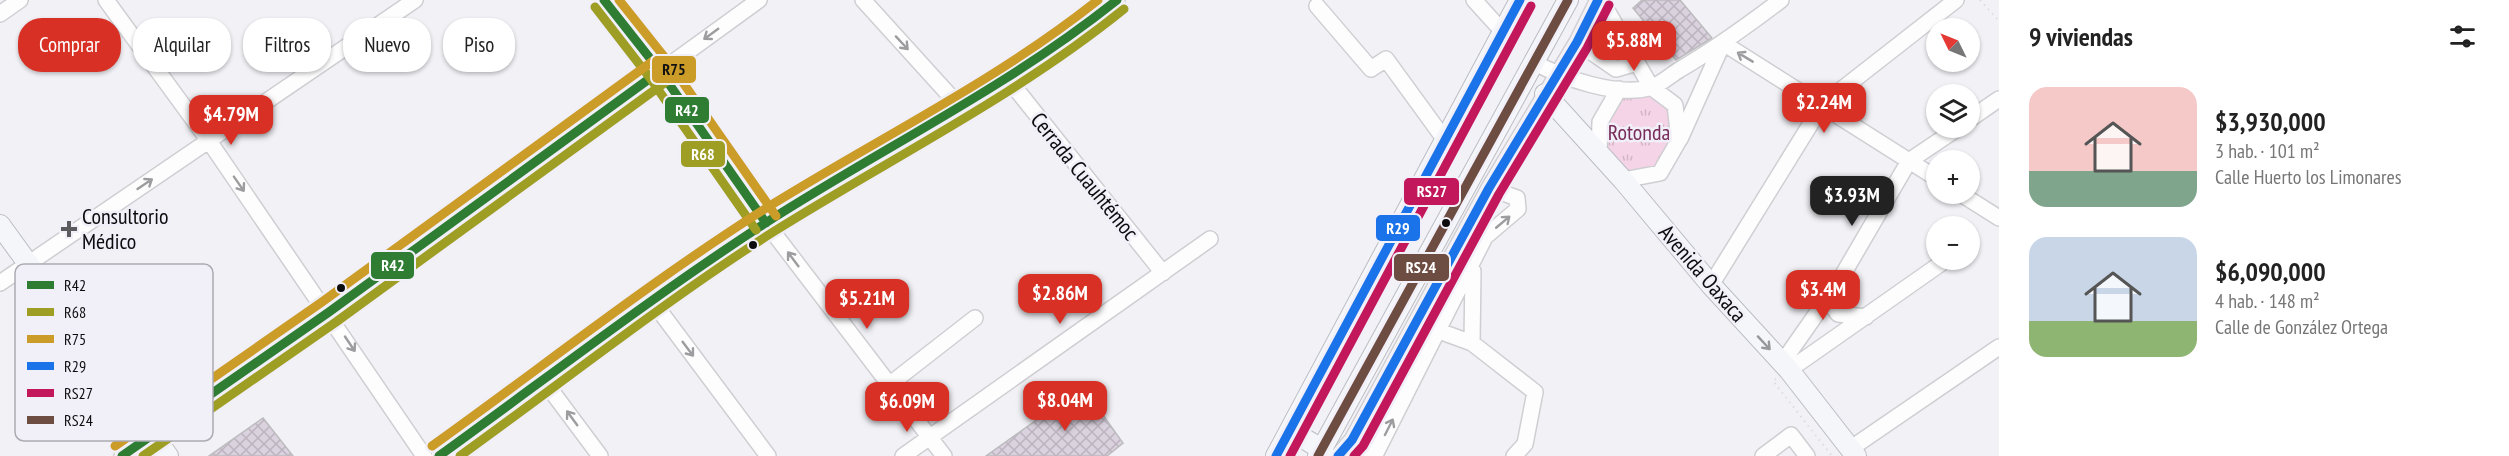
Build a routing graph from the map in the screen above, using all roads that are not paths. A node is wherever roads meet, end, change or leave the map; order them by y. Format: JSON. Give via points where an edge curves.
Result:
{"nodes":[{"id":1,"x":20,"y":0,"type":"edge"},
{"id":2,"x":106,"y":0,"type":"edge"},
{"id":3,"x":415,"y":0,"type":"edge"},
{"id":4,"x":604,"y":0,"type":"edge"},
{"id":5,"x":759,"y":0,"type":"edge"},
{"id":6,"x":862,"y":0,"type":"edge"},
{"id":7,"x":1117,"y":0,"type":"edge"},
{"id":8,"x":1474,"y":0,"type":"edge"},
{"id":9,"x":1520,"y":0,"type":"edge"},
{"id":10,"x":1568,"y":0,"type":"edge"},
{"id":11,"x":1600,"y":0,"type":"edge"},
{"id":12,"x":1781,"y":0,"type":"edge"},
{"id":13,"x":1956,"y":0,"type":"edge"},
{"id":14,"x":1317,"y":6,"type":"dead end"},
{"id":15,"x":0,"y":14,"type":"edge"},
{"id":16,"x":1503,"y":32,"type":"junction"},
{"id":17,"x":1577,"y":42,"type":"junction"},
{"id":18,"x":1723,"y":43,"type":"junction"},
{"id":19,"x":1533,"y":62,"type":"junction"},
{"id":20,"x":1637,"y":63,"type":"junction"},
{"id":21,"x":660,"y":71,"type":"junction"},
{"id":22,"x":1556,"y":74,"type":"junction"},
{"id":23,"x":1008,"y":79,"type":"junction"},
{"id":24,"x":1651,"y":87,"type":"junction"},
{"id":25,"x":1619,"y":89,"type":"junction"},
{"id":26,"x":1545,"y":94,"type":"junction"},
{"id":27,"x":1999,"y":99,"type":"edge"},
{"id":28,"x":1823,"y":104,"type":"junction"},
{"id":29,"x":961,"y":108,"type":"junction"},
{"id":30,"x":1980,"y":112,"type":"edge"},
{"id":31,"x":1943,"y":138,"type":"edge"},
{"id":32,"x":1445,"y":140,"type":"junction"},
{"id":33,"x":1679,"y":140,"type":"junction"},
{"id":34,"x":209,"y":141,"type":"junction"},
{"id":35,"x":1599,"y":154,"type":"junction"},
{"id":36,"x":1909,"y":161,"type":"junction"},
{"id":37,"x":1926,"y":172,"type":"edge"},
{"id":38,"x":1623,"y":180,"type":"junction"},
{"id":39,"x":1490,"y":188,"type":"junction"},
{"id":40,"x":1977,"y":204,"type":"edge"},
{"id":41,"x":1999,"y":218,"type":"edge"},
{"id":42,"x":766,"y":223,"type":"junction"},
{"id":43,"x":0,"y":225,"type":"edge"},
{"id":44,"x":1468,"y":227,"type":"junction"},
{"id":45,"x":1485,"y":237,"type":"junction"},
{"id":46,"x":1210,"y":239,"type":"dead end"},
{"id":47,"x":27,"y":264,"type":"joint"},
{"id":48,"x":1473,"y":266,"type":"junction"},
{"id":49,"x":1932,"y":270,"type":"edge"},
{"id":50,"x":15,"y":272,"type":"edge"},
{"id":51,"x":1163,"y":273,"type":"junction"},
{"id":52,"x":0,"y":283,"type":"edge"},
{"id":53,"x":1838,"y":283,"type":"junction"},
{"id":54,"x":1711,"y":285,"type":"junction"},
{"id":55,"x":653,"y":302,"type":"junction"},
{"id":56,"x":328,"y":312,"type":"junction"},
{"id":57,"x":1866,"y":317,"type":"junction"},
{"id":58,"x":975,"y":318,"type":"dead end"},
{"id":59,"x":1439,"y":331,"type":"junction"},
{"id":60,"x":1472,"y":343,"type":"junction"},
{"id":61,"x":1335,"y":344,"type":"junction"},
{"id":62,"x":1999,"y":347,"type":"edge"},
{"id":63,"x":1786,"y":367,"type":"junction"},
{"id":64,"x":544,"y":381,"type":"junction"},
{"id":65,"x":889,"y":385,"type":"junction"},
{"id":66,"x":213,"y":391,"type":"edge"},
{"id":67,"x":929,"y":437,"type":"junction"},
{"id":68,"x":1352,"y":440,"type":"junction"},
{"id":69,"x":142,"y":441,"type":"edge"},
{"id":70,"x":158,"y":441,"type":"edge"},
{"id":71,"x":1853,"y":453,"type":"edge"},
{"id":72,"x":1328,"y":454,"type":"edge"},
{"id":73,"x":122,"y":456,"type":"edge"},
{"id":74,"x":168,"y":456,"type":"edge"},
{"id":75,"x":424,"y":456,"type":"edge"},
{"id":76,"x":439,"y":456,"type":"edge"},
{"id":77,"x":600,"y":456,"type":"edge"},
{"id":78,"x":768,"y":456,"type":"edge"},
{"id":79,"x":903,"y":456,"type":"edge"},
{"id":80,"x":944,"y":456,"type":"edge"},
{"id":81,"x":1276,"y":456,"type":"edge"},
{"id":82,"x":1375,"y":456,"type":"edge"},
{"id":83,"x":1514,"y":456,"type":"edge"},
{"id":84,"x":1763,"y":456,"type":"edge"},
{"id":85,"x":1807,"y":456,"type":"edge"}],
"edges":[{"from":1,"to":15,"type":"street"},
{"from":2,"to":34,"type":"street"},
{"from":3,"to":34,"type":"street"},
{"from":4,"to":21,"type":"street"},
{"from":5,"to":21,"type":"street","one_way":true},
{"from":6,"to":29,"type":"street","one_way":true},
{"from":7,"to":23,"type":"street","via":[[1082,30]]},
{"from":8,"to":16,"type":"street"},
{"from":9,"to":16,"type":"main road"},
{"from":10,"to":19,"type":"main road"},
{"from":11,"to":17,"type":"street"},
{"from":11,"to":20,"type":"street"},
{"from":12,"to":18,"type":"street"},
{"from":13,"to":28,"type":"street"},
{"from":14,"to":32,"type":"street","via":[[1371,69],[1386,58]]},
{"from":16,"to":32,"type":"main road"},
{"from":17,"to":20,"type":"street","via":[[1616,69]]},
{"from":17,"to":22,"type":"street"},
{"from":18,"to":24,"type":"street"},
{"from":28,"to":18,"type":"street","one_way":true},
{"from":18,"to":33,"type":"street"},
{"from":19,"to":22,"type":"street"},
{"from":19,"to":72,"type":"main road"},
{"from":20,"to":24,"type":"street"},
{"from":21,"to":42,"type":"street"},
{"from":21,"to":56,"type":"street"},
{"from":22,"to":25,"type":"street","via":[[1580,83]]},
{"from":22,"to":26,"type":"street"},
{"from":23,"to":29,"type":"street"},
{"from":23,"to":51,"type":"street","name":"Cerrada Cuauhtémoc"},
{"from":24,"to":25,"type":"street"},
{"from":24,"to":33,"type":"street","via":[[1675,105]]},
{"from":25,"to":35,"type":"street","via":[[1600,122]]},
{"from":26,"to":35,"type":"main road","name":"Avenida Oaxaca"},
{"from":26,"to":39,"type":"street"},
{"from":27,"to":30,"type":"street"},
{"from":28,"to":36,"type":"street"},
{"from":28,"to":54,"type":"street"},
{"from":29,"to":42,"type":"street"},
{"from":31,"to":36,"type":"street"},
{"from":32,"to":61,"type":"main road"},
{"from":33,"to":38,"type":"street","via":[[1660,173]]},
{"from":47,"to":34,"type":"street","one_way":true},
{"from":34,"to":56,"type":"street","one_way":true},
{"from":35,"to":38,"type":"main road","name":"Avenida Oaxaca"},
{"from":36,"to":37,"type":"street"},
{"from":36,"to":53,"type":"street"},
{"from":38,"to":54,"type":"main road","name":"Avenida Oaxaca"},
{"from":39,"to":44,"type":"street"},
{"from":45,"to":39,"type":"street","one_way":true,"via":[[1518,210],[1517,198]]},
{"from":40,"to":41,"type":"street"},
{"from":42,"to":55,"type":"street"},
{"from":65,"to":42,"type":"street","one_way":true},
{"from":43,"to":47,"type":"main road"},
{"from":44,"to":45,"type":"street"},
{"from":44,"to":68,"type":"street"},
{"from":45,"to":48,"type":"street"},
{"from":46,"to":51,"type":"street"},
{"from":48,"to":59,"type":"street"},
{"from":48,"to":60,"type":"street"},
{"from":49,"to":57,"type":"street"},
{"from":50,"to":52,"type":"street"},
{"from":51,"to":67,"type":"street"},
{"from":53,"to":57,"type":"street","via":[[1833,307],[1838,314]]},
{"from":53,"to":63,"type":"street"},
{"from":54,"to":63,"type":"main road","name":"Avenida Oaxaca","one_way":true},
{"from":55,"to":64,"type":"street"},
{"from":55,"to":78,"type":"street","one_way":true},
{"from":56,"to":66,"type":"street"},
{"from":56,"to":75,"type":"street","one_way":true},
{"from":57,"to":63,"type":"street"},
{"from":58,"to":65,"type":"street"},
{"from":59,"to":60,"type":"street"},
{"from":82,"to":59,"type":"street","one_way":true},
{"from":60,"to":83,"type":"street","via":[[1535,392],[1525,444]]},
{"from":61,"to":72,"type":"main road","via":[[1332,367],[1300,429],[1303,438]]},
{"from":61,"to":81,"type":"main road"},
{"from":62,"to":71,"type":"street"},
{"from":63,"to":71,"type":"main road","name":"Avenida Oaxaca"},
{"from":64,"to":76,"type":"street"},
{"from":77,"to":64,"type":"street","one_way":true},
{"from":65,"to":67,"type":"street"},
{"from":67,"to":79,"type":"street"},
{"from":67,"to":80,"type":"street"},
{"from":68,"to":72,"type":"street"},
{"from":68,"to":82,"type":"street"},
{"from":69,"to":73,"type":"street"},
{"from":70,"to":74,"type":"main road"},
{"from":84,"to":85,"type":"street","via":[[1791,435]]}]}
